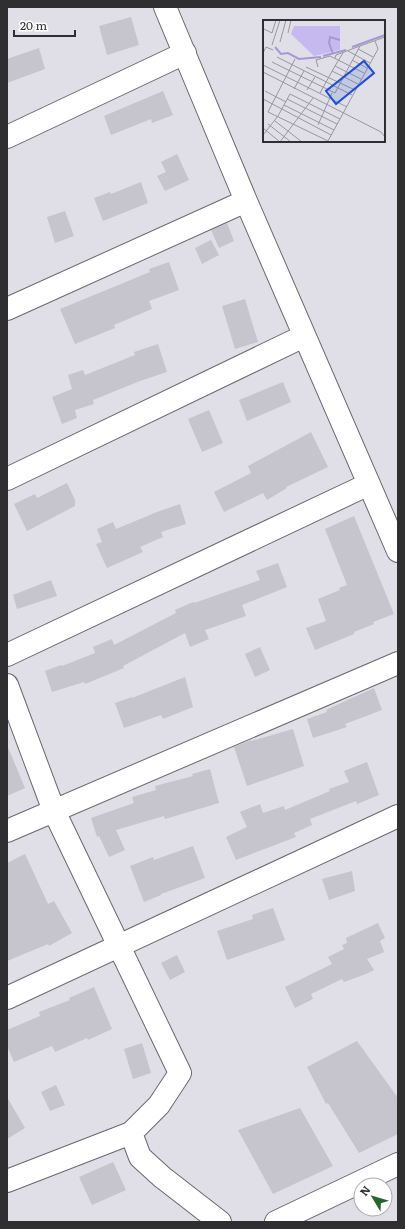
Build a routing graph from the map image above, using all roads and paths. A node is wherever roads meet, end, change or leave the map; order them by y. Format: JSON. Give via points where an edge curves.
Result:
{"nodes":[{"id":1,"x":166,"y":7,"type":"edge"},
{"id":2,"x":185,"y":53,"type":"junction"},
{"id":3,"x":7,"y":137,"type":"edge"},
{"id":4,"x":246,"y":201,"type":"junction"},
{"id":5,"x":7,"y":309,"type":"edge"},
{"id":6,"x":304,"y":336,"type":"junction"},
{"id":7,"x":7,"y":479,"type":"edge"},
{"id":8,"x":369,"y":484,"type":"junction"},
{"id":9,"x":398,"y":551,"type":"edge"},
{"id":10,"x":7,"y":655,"type":"edge"},
{"id":11,"x":398,"y":663,"type":"edge"},
{"id":12,"x":7,"y":685,"type":"edge"},
{"id":13,"x":54,"y":811,"type":"junction"},
{"id":14,"x":398,"y":816,"type":"edge"},
{"id":15,"x":7,"y":831,"type":"edge"},
{"id":16,"x":120,"y":945,"type":"junction"},
{"id":17,"x":7,"y":998,"type":"edge"},
{"id":18,"x":131,"y":1133,"type":"junction"},
{"id":19,"x":398,"y":1164,"type":"edge"},
{"id":20,"x":7,"y":1182,"type":"edge"},
{"id":21,"x":220,"y":1222,"type":"edge"},
{"id":22,"x":276,"y":1222,"type":"edge"}],
"edges":[{"from":1,"to":2,"type":"street"},
{"from":2,"to":3,"type":"street"},
{"from":2,"to":4,"type":"street"},
{"from":4,"to":5,"type":"street"},
{"from":4,"to":6,"type":"street"},
{"from":6,"to":7,"type":"street"},
{"from":6,"to":8,"type":"street"},
{"from":8,"to":9,"type":"street"},
{"from":8,"to":10,"type":"street"},
{"from":11,"to":13,"type":"street"},
{"from":12,"to":13,"type":"street"},
{"from":13,"to":15,"type":"street"},
{"from":13,"to":16,"type":"street"},
{"from":14,"to":16,"type":"street"},
{"from":16,"to":17,"type":"street"},
{"from":16,"to":18,"type":"street","via":[[180,1073],[159,1105]]},
{"from":18,"to":20,"type":"street"},
{"from":18,"to":21,"type":"street","via":[[140,1157]]},
{"from":19,"to":22,"type":"street"}]}
